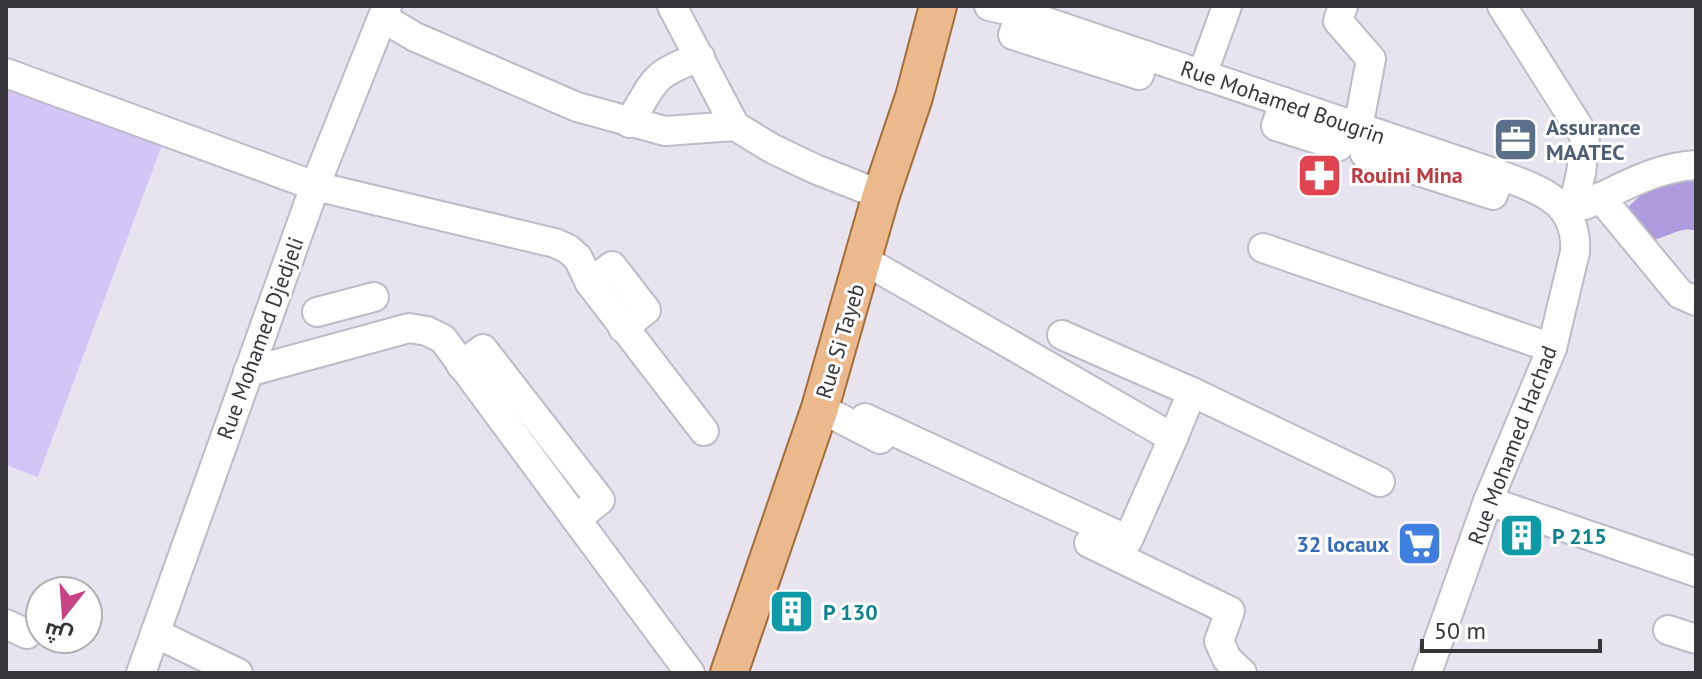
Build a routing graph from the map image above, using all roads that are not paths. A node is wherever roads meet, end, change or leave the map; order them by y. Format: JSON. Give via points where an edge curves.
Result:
{"nodes":[{"id":1,"x":672,"y":6,"type":"edge"},
{"id":2,"x":938,"y":6,"type":"edge"},
{"id":3,"x":989,"y":6,"type":"edge"},
{"id":4,"x":1227,"y":6,"type":"edge"},
{"id":5,"x":1343,"y":6,"type":"edge"},
{"id":6,"x":1502,"y":6,"type":"edge"},
{"id":7,"x":385,"y":12,"type":"edge"},
{"id":8,"x":700,"y":57,"type":"junction"},
{"id":9,"x":1155,"y":59,"type":"junction"},
{"id":10,"x":6,"y":73,"type":"edge"},
{"id":11,"x":1202,"y":75,"type":"junction"},
{"id":12,"x":1229,"y":84,"type":"junction"},
{"id":13,"x":629,"y":123,"type":"junction"},
{"id":14,"x":735,"y":126,"type":"junction"},
{"id":15,"x":1358,"y":128,"type":"junction"},
{"id":16,"x":1696,"y":165,"type":"edge"},
{"id":17,"x":315,"y":186,"type":"junction"},
{"id":18,"x":881,"y":195,"type":"junction"},
{"id":19,"x":1600,"y":197,"type":"junction"},
{"id":20,"x":1569,"y":212,"type":"junction"},
{"id":21,"x":1263,"y":248,"type":"dead end"},
{"id":22,"x":864,"y":260,"type":"junction"},
{"id":23,"x":1696,"y":301,"type":"edge"},
{"id":24,"x":317,"y":312,"type":"dead end"},
{"id":25,"x":1062,"y":335,"type":"dead end"},
{"id":26,"x":358,"y":342,"type":"junction"},
{"id":27,"x":1552,"y":348,"type":"junction"},
{"id":28,"x":248,"y":372,"type":"junction"},
{"id":29,"x":1192,"y":392,"type":"junction"},
{"id":30,"x":820,"y":408,"type":"junction"},
{"id":31,"x":865,"y":418,"type":"dead end"},
{"id":32,"x":704,"y":431,"type":"dead end"},
{"id":33,"x":1173,"y":438,"type":"junction"},
{"id":34,"x":1380,"y":482,"type":"dead end"},
{"id":35,"x":1488,"y":501,"type":"junction"},
{"id":36,"x":1696,"y":572,"type":"edge"},
{"id":37,"x":1668,"y":630,"type":"dead end"},
{"id":38,"x":155,"y":633,"type":"junction"},
{"id":39,"x":1696,"y":639,"type":"edge"},
{"id":40,"x":738,"y":670,"type":"edge"},
{"id":41,"x":141,"y":673,"type":"edge"},
{"id":42,"x":238,"y":673,"type":"edge"},
{"id":43,"x":690,"y":673,"type":"edge"},
{"id":44,"x":1242,"y":673,"type":"edge"},
{"id":45,"x":1427,"y":673,"type":"edge"}],
"edges":[{"from":1,"to":8,"type":"street"},
{"from":2,"to":18,"type":"main road","name":"Rue Si Tayeb"},
{"from":3,"to":9,"type":"street","via":[[1020,13],[1013,35],[1139,75]]},
{"from":4,"to":11,"type":"street"},
{"from":5,"to":15,"type":"street","via":[[1338,21],[1371,59]]},
{"from":6,"to":20,"type":"street","via":[[1585,137]]},
{"from":7,"to":13,"type":"street","via":[[415,37],[577,107]]},
{"from":7,"to":17,"type":"street","name":"Rue Mohamed Djedjeli"},
{"from":8,"to":13,"type":"street","via":[[660,75]]},
{"from":8,"to":14,"type":"street"},
{"from":9,"to":11,"type":"street","name":"Rue Mohamed Bougrin"},
{"from":9,"to":12,"type":"street","via":[[1160,79],[1224,100]]},
{"from":10,"to":17,"type":"street"},
{"from":11,"to":12,"type":"street","name":"Rue Mohamed Bougrin"},
{"from":12,"to":15,"type":"street","name":"Rue Mohamed Bougrin","via":[[1284,102],[1276,126],[1339,146]]},
{"from":13,"to":14,"type":"street","via":[[665,131]]},
{"from":14,"to":18,"type":"street","via":[[815,169]]},
{"from":15,"to":20,"type":"street","via":[[1365,154],[1493,195],[1500,175],[1548,195]]},
{"from":16,"to":19,"type":"street","via":[[1655,172]]},
{"from":17,"to":28,"type":"street","name":"Rue Mohamed Djedjeli"},
{"from":17,"to":32,"type":"street","via":[[568,249]]},
{"from":18,"to":22,"type":"main road","name":"Rue Si Tayeb"},
{"from":19,"to":20,"type":"street"},
{"from":19,"to":23,"type":"street","via":[[1680,294]]},
{"from":20,"to":27,"type":"street","name":"Rue Mohamed Hachad","via":[[1575,252]]},
{"from":21,"to":27,"type":"street"},
{"from":22,"to":30,"type":"main road","name":"Rue Si Tayeb"},
{"from":22,"to":33,"type":"street"},
{"from":24,"to":26,"type":"street","via":[[361,300]]},
{"from":25,"to":29,"type":"street"},
{"from":26,"to":28,"type":"street"},
{"from":26,"to":43,"type":"street","via":[[409,328],[443,339]]},
{"from":27,"to":35,"type":"street","name":"Rue Mohamed Hachad"},
{"from":28,"to":38,"type":"street","name":"Rue Mohamed Djedjeli"},
{"from":29,"to":33,"type":"street"},
{"from":29,"to":34,"type":"street"},
{"from":30,"to":40,"type":"main road","name":"Rue Si Tayeb"},
{"from":30,"to":44,"type":"street","via":[[1230,611],[1219,641],[1227,659]]},
{"from":31,"to":33,"type":"street","via":[[1128,540]]},
{"from":35,"to":36,"type":"street"},
{"from":35,"to":45,"type":"street","name":"Rue Mohamed Hachad"},
{"from":37,"to":39,"type":"street"},
{"from":38,"to":41,"type":"street","name":"Rue Mohamed Djedjeli"},
{"from":38,"to":42,"type":"street"}]}
